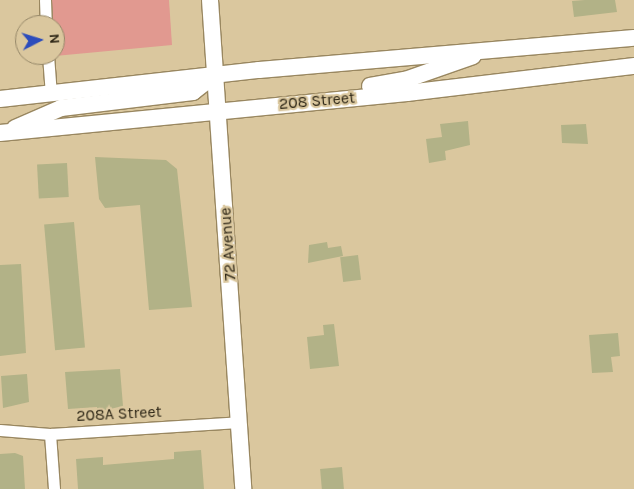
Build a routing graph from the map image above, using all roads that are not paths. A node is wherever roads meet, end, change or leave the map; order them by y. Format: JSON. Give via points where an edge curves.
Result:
{"nodes":[{"id":1,"x":45,"y":0,"type":"edge"},
{"id":2,"x":210,"y":0,"type":"edge"},
{"id":3,"x":46,"y":15,"type":"edge"},
{"id":4,"x":634,"y":38,"type":"edge"},
{"id":5,"x":490,"y":50,"type":"junction"},
{"id":6,"x":49,"y":65,"type":"edge"},
{"id":7,"x":634,"y":66,"type":"edge"},
{"id":8,"x":216,"y":74,"type":"junction"},
{"id":9,"x":52,"y":95,"type":"junction"},
{"id":10,"x":0,"y":100,"type":"edge"},
{"id":11,"x":219,"y":111,"type":"junction"},
{"id":12,"x":0,"y":132,"type":"edge"},
{"id":13,"x":239,"y":422,"type":"junction"},
{"id":14,"x":0,"y":430,"type":"edge"},
{"id":15,"x":50,"y":434,"type":"junction"},
{"id":16,"x":54,"y":489,"type":"edge"},
{"id":17,"x":244,"y":489,"type":"edge"}],
"edges":[{"from":1,"to":3,"type":"street"},
{"from":2,"to":8,"type":"main road","name":"72 Avenue"},
{"from":4,"to":5,"type":"main road"},
{"from":5,"to":8,"type":"main road"},
{"from":5,"to":11,"type":"main road","via":[[390,84],[260,95]]},
{"from":6,"to":9,"type":"street"},
{"from":7,"to":11,"type":"main road","name":"208 Street"},
{"from":8,"to":9,"type":"main road"},
{"from":8,"to":11,"type":"main road","name":"72 Avenue"},
{"from":8,"to":12,"type":"main road","via":[[193,92],[61,108]]},
{"from":9,"to":10,"type":"main road"},
{"from":11,"to":12,"type":"main road","name":"208 Street"},
{"from":11,"to":13,"type":"main road","name":"72 Avenue"},
{"from":13,"to":15,"type":"street","name":"208A Street"},
{"from":13,"to":17,"type":"main road","name":"72 Avenue"},
{"from":14,"to":15,"type":"street","name":"208A Street"},
{"from":15,"to":16,"type":"street"}]}
